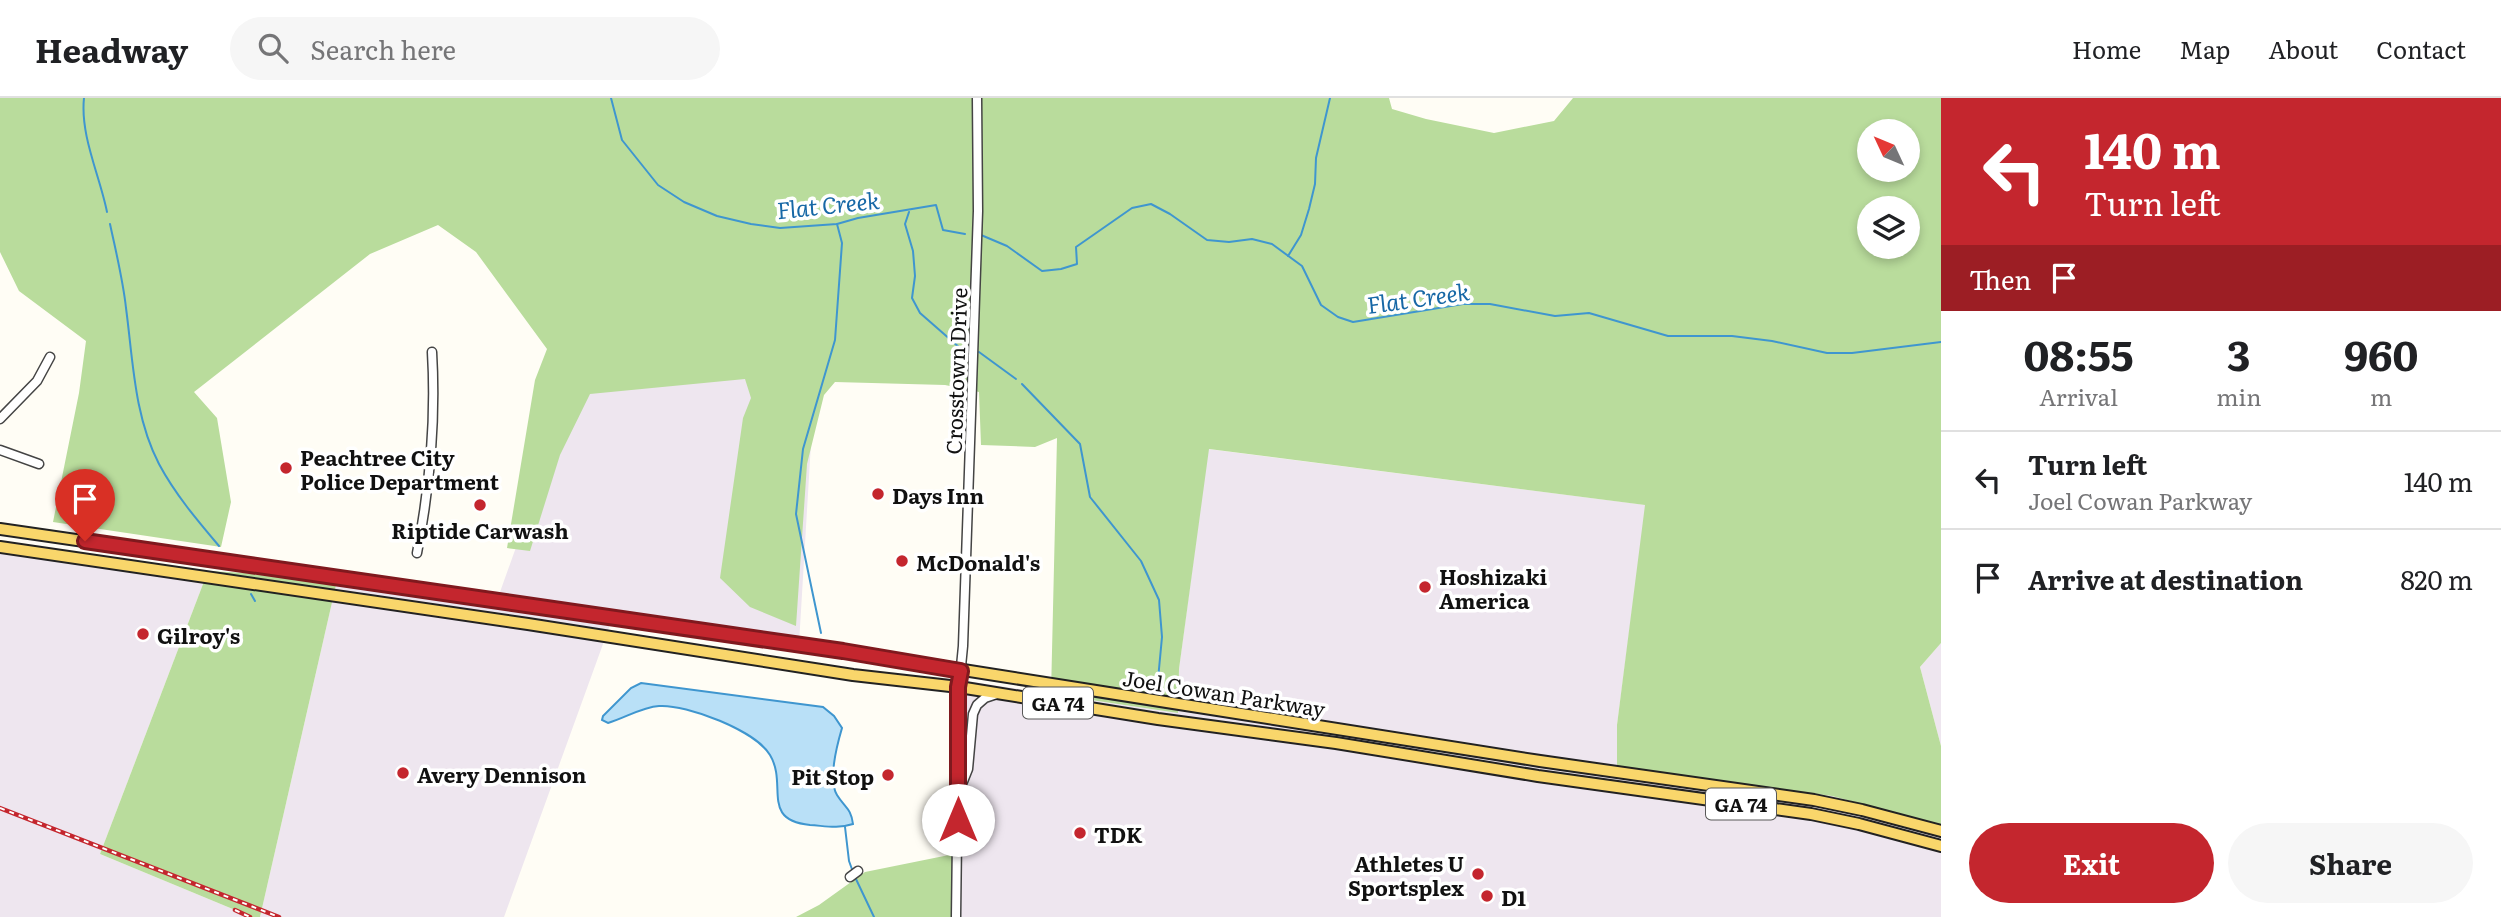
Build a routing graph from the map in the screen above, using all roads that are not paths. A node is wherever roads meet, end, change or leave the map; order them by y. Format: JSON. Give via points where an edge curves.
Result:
{"nodes":[{"id":1,"x":977,"y":98,"type":"edge"},
{"id":2,"x":432,"y":352,"type":"dead end"},
{"id":3,"x":50,"y":357,"type":"dead end"},
{"id":4,"x":0,"y":419,"type":"edge"},
{"id":5,"x":0,"y":450,"type":"edge"},
{"id":6,"x":39,"y":464,"type":"dead end"},
{"id":7,"x":0,"y":529,"type":"edge"},
{"id":8,"x":0,"y":547,"type":"edge"},
{"id":9,"x":417,"y":553,"type":"dead end"},
{"id":10,"x":961,"y":671,"type":"junction"},
{"id":11,"x":958,"y":687,"type":"junction"},
{"id":12,"x":998,"y":694,"type":"junction"},
{"id":13,"x":1540,"y":761,"type":"junction"},
{"id":14,"x":1538,"y":776,"type":"junction"},
{"id":15,"x":958,"y":795,"type":"junction"},
{"id":16,"x":1941,"y":831,"type":"edge"},
{"id":17,"x":1941,"y":846,"type":"edge"},
{"id":18,"x":858,"y":872,"type":"dead end"},
{"id":19,"x":850,"y":877,"type":"dead end"},
{"id":20,"x":956,"y":917,"type":"edge"}],
"edges":[{"from":1,"to":10,"type":"street","name":"Crosstown Drive","via":[[978,211]]},
{"from":2,"to":9,"type":"street","via":[[432,448]]},
{"from":3,"to":4,"type":"street","via":[[37,381]]},
{"from":5,"to":6,"type":"street"},
{"from":7,"to":10,"type":"main road","name":"Joel Cowan Parkway","number":"GA 74"},
{"from":8,"to":11,"type":"main road","name":"Joel Cowan Parkway","number":"GA 74"},
{"from":10,"to":11,"type":"street","name":"Crosstown Drive"},
{"from":10,"to":13,"type":"main road","name":"Joel Cowan Parkway","number":"GA 74"},
{"from":11,"to":12,"type":"main road","name":"Joel Cowan Parkway","number":"GA 74"},
{"from":11,"to":15,"type":"street","name":"Crosstown Drive"},
{"from":12,"to":14,"type":"main road","name":"Joel Cowan Parkway","number":"GA 74"},
{"from":12,"to":15,"type":"street","via":[[985,698],[973,714],[968,769]]},
{"from":13,"to":14,"type":"street"},
{"from":13,"to":16,"type":"main road","name":"Joel Cowan Parkway","number":"GA 74","via":[[1814,800]]},
{"from":14,"to":17,"type":"main road","name":"Joel Cowan Parkway","number":"GA 74","via":[[1811,814]]},
{"from":15,"to":20,"type":"street","name":"Crosstown Drive"},
{"from":18,"to":19,"type":"street"}]}
